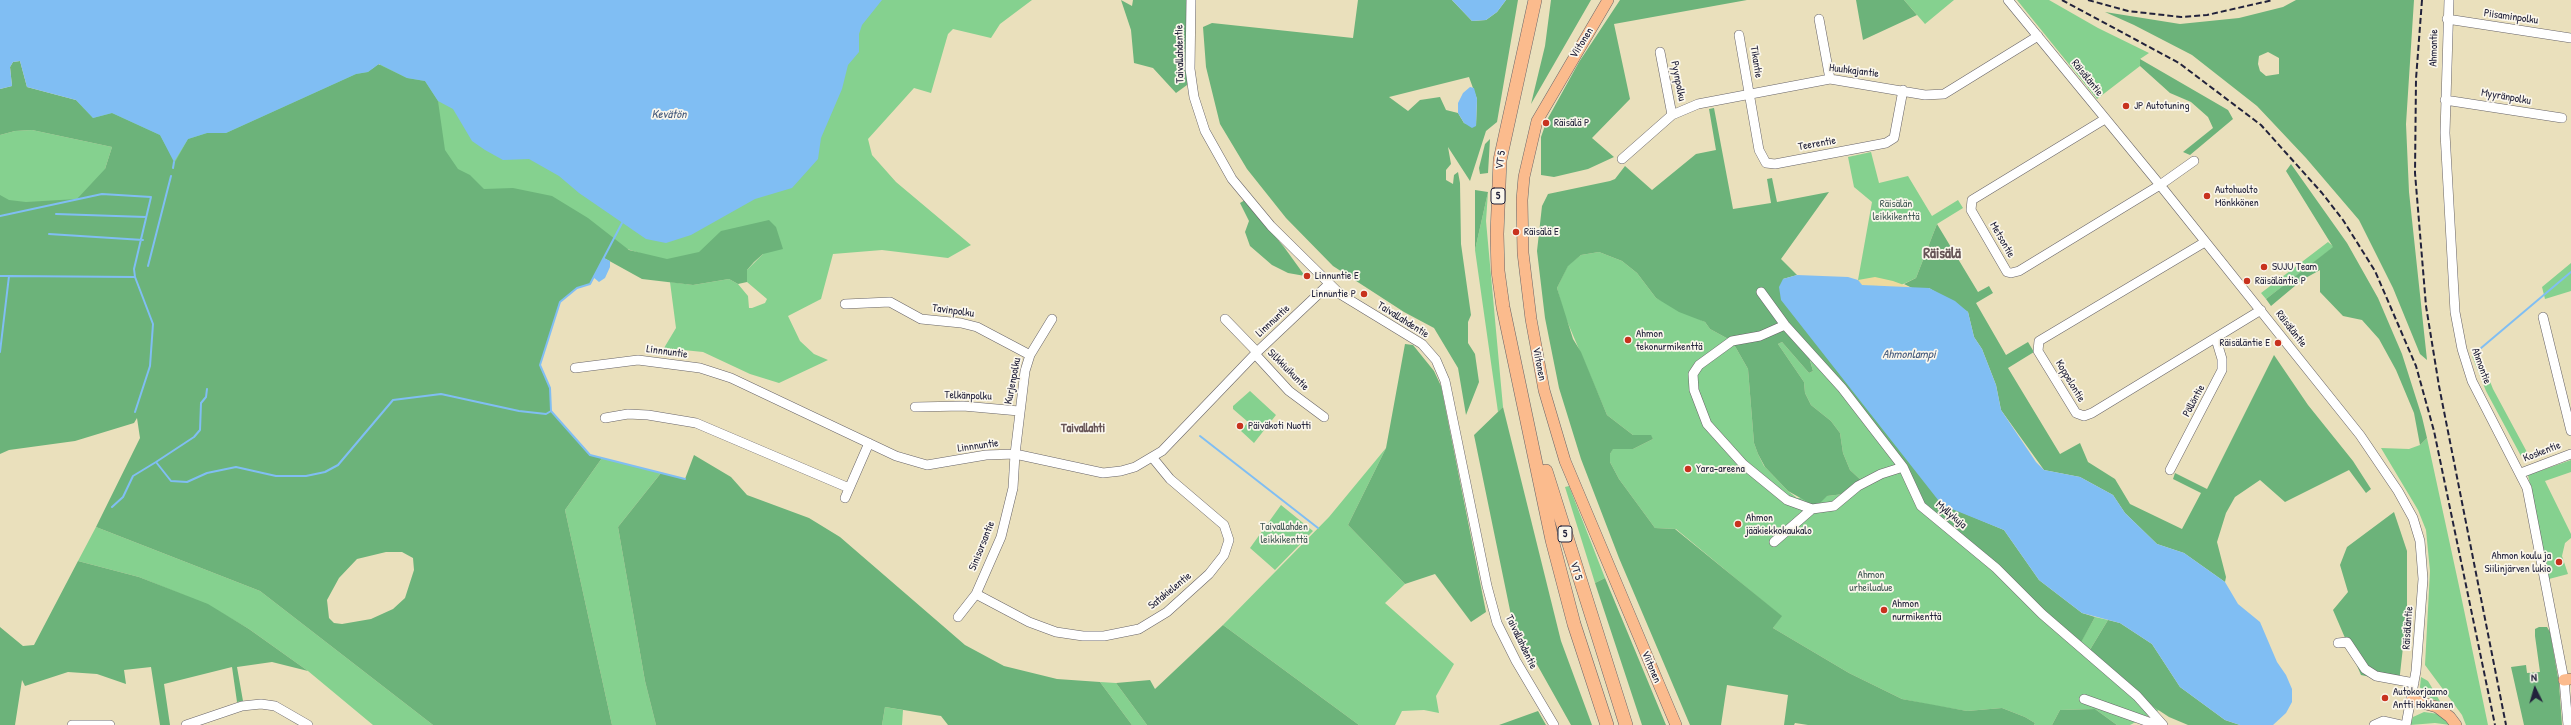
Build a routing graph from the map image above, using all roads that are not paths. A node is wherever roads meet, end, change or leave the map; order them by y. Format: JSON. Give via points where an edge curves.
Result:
{"nodes":[{"id":1,"x":1191,"y":0,"type":"edge"},
{"id":2,"x":1535,"y":0,"type":"edge"},
{"id":3,"x":1608,"y":0,"type":"edge"},
{"id":4,"x":2008,"y":0,"type":"edge"},
{"id":5,"x":2449,"y":0,"type":"edge"},
{"id":6,"x":1819,"y":19,"type":"dead end"},
{"id":7,"x":2447,"y":19,"type":"junction"},
{"id":8,"x":1739,"y":35,"type":"dead end"},
{"id":9,"x":2038,"y":36,"type":"junction"},
{"id":10,"x":2571,"y":38,"type":"edge"},
{"id":11,"x":1660,"y":52,"type":"dead end"},
{"id":12,"x":1830,"y":79,"type":"junction"},
{"id":13,"x":1904,"y":90,"type":"junction"},
{"id":14,"x":1749,"y":94,"type":"junction"},
{"id":15,"x":2445,"y":100,"type":"junction"},
{"id":16,"x":1672,"y":115,"type":"junction"},
{"id":17,"x":2562,"y":118,"type":"dead end"},
{"id":18,"x":2105,"y":119,"type":"junction"},
{"id":19,"x":1622,"y":159,"type":"dead end"},
{"id":20,"x":2194,"y":161,"type":"dead end"},
{"id":21,"x":2160,"y":185,"type":"junction"},
{"id":22,"x":2205,"y":242,"type":"junction"},
{"id":23,"x":1328,"y":284,"type":"junction"},
{"id":24,"x":1761,"y":292,"type":"dead end"},
{"id":25,"x":845,"y":304,"type":"dead end"},
{"id":26,"x":2261,"y":310,"type":"junction"},
{"id":27,"x":2543,"y":317,"type":"dead end"},
{"id":28,"x":1052,"y":319,"type":"dead end"},
{"id":29,"x":1225,"y":320,"type":"dead end"},
{"id":30,"x":1785,"y":326,"type":"junction"},
{"id":31,"x":2216,"y":339,"type":"junction"},
{"id":32,"x":1256,"y":353,"type":"junction"},
{"id":33,"x":1030,"y":355,"type":"junction"},
{"id":34,"x":576,"y":368,"type":"dead end"},
{"id":35,"x":1522,"y":393,"type":"junction"},
{"id":36,"x":915,"y":407,"type":"dead end"},
{"id":37,"x":1019,"y":411,"type":"junction"},
{"id":38,"x":1324,"y":417,"type":"dead end"},
{"id":39,"x":605,"y":418,"type":"dead end"},
{"id":40,"x":2571,"y":431,"type":"edge"},
{"id":41,"x":869,"y":443,"type":"junction"},
{"id":42,"x":1015,"y":454,"type":"junction"},
{"id":43,"x":2571,"y":454,"type":"edge"},
{"id":44,"x":1152,"y":457,"type":"junction"},
{"id":45,"x":1903,"y":466,"type":"junction"},
{"id":46,"x":2170,"y":470,"type":"dead end"},
{"id":47,"x":2521,"y":473,"type":"junction"},
{"id":48,"x":849,"y":488,"type":"junction"},
{"id":49,"x":845,"y":498,"type":"dead end"},
{"id":50,"x":1812,"y":509,"type":"junction"},
{"id":51,"x":1774,"y":542,"type":"dead end"},
{"id":52,"x":976,"y":594,"type":"junction"},
{"id":53,"x":958,"y":618,"type":"dead end"},
{"id":54,"x":2338,"y":643,"type":"dead end"},
{"id":55,"x":2568,"y":680,"type":"edge"},
{"id":56,"x":2414,"y":683,"type":"junction"},
{"id":57,"x":2084,"y":699,"type":"dead end"},
{"id":58,"x":2412,"y":700,"type":"junction"},
{"id":59,"x":72,"y":725,"type":"edge"},
{"id":60,"x":110,"y":725,"type":"edge"},
{"id":61,"x":186,"y":725,"type":"edge"},
{"id":62,"x":308,"y":725,"type":"edge"},
{"id":63,"x":1554,"y":725,"type":"edge"},
{"id":64,"x":1607,"y":725,"type":"edge"},
{"id":65,"x":1626,"y":725,"type":"edge"},
{"id":66,"x":1676,"y":725,"type":"edge"},
{"id":67,"x":2157,"y":725,"type":"edge"},
{"id":68,"x":2163,"y":725,"type":"edge"},
{"id":69,"x":2374,"y":725,"type":"edge"},
{"id":70,"x":2401,"y":725,"type":"edge"},
{"id":71,"x":2406,"y":725,"type":"edge"},
{"id":72,"x":2456,"y":725,"type":"edge"},
{"id":73,"x":2568,"y":725,"type":"edge"}],
"edges":[{"from":1,"to":23,"type":"street","name":"Taivallahdentie","via":[[1190,69],[1194,97],[1205,131],[1221,162],[1247,198]]},
{"from":2,"to":35,"type":"highway","name":"VT 5","number":"5","via":[[1508,121],[1498,186],[1498,271],[1503,307]]},
{"from":3,"to":66,"type":"main road","name":"Viitonen","via":[[1537,121],[1524,177],[1523,253],[1531,319],[1544,390],[1565,461]]},
{"from":4,"to":9,"type":"street","name":"Räisäläntie"},
{"from":5,"to":7,"type":"street","name":"Ahmontie"},
{"from":6,"to":12,"type":"street"},
{"from":7,"to":10,"type":"street","name":"Piisaminpolku"},
{"from":7,"to":15,"type":"street","name":"Ahmontie"},
{"from":8,"to":14,"type":"street","name":"Tikantie"},
{"from":9,"to":13,"type":"street","name":"Huuhkajantie","via":[[1944,94],[1925,95]]},
{"from":9,"to":18,"type":"street","name":"Räisäläntie"},
{"from":11,"to":16,"type":"street","name":"Pyynpolku"},
{"from":12,"to":13,"type":"street","name":"Huuhkajantie"},
{"from":12,"to":14,"type":"street","name":"Huuhkajantie"},
{"from":13,"to":14,"type":"street","name":"Teerentie","via":[[1894,138],[1886,143],[1775,164],[1766,163],[1762,157]]},
{"from":14,"to":16,"type":"street","name":"Huuhkajantie","via":[[1698,104]]},
{"from":15,"to":17,"type":"street","name":"Myyränpolku"},
{"from":15,"to":47,"type":"street","name":"Ahmontie","via":[[2454,290],[2462,349],[2472,381],[2491,421]]},
{"from":16,"to":19,"type":"street","name":"Huuhkajantie"},
{"from":18,"to":21,"type":"street","name":"Räisäläntie"},
{"from":18,"to":21,"type":"street","name":"Metsontie","via":[[1972,200],[1970,209],[2006,270],[2011,273],[2019,271]]},
{"from":20,"to":21,"type":"street"},
{"from":21,"to":22,"type":"street","name":"Räisäläntie"},
{"from":22,"to":26,"type":"street","name":"Räisäläntie"},
{"from":22,"to":31,"type":"street","name":"Koppelontie","via":[[2044,338],[2038,347],[2076,413],[2084,416]]},
{"from":23,"to":32,"type":"street","name":"Linnnuntie"},
{"from":23,"to":63,"type":"street","name":"Taivallahdentie","via":[[1422,344],[1436,360],[1445,381],[1455,424],[1487,586],[1497,623]]},
{"from":24,"to":30,"type":"street","name":"Myllykuja"},
{"from":25,"to":33,"type":"street","name":"Tavinpolku","via":[[890,302],[920,319],[977,327]]},
{"from":26,"to":31,"type":"street","name":"Koppelontie"},
{"from":26,"to":56,"type":"street","name":"Räisäläntie","via":[[2360,435],[2413,518],[2420,542],[2423,579]]},
{"from":27,"to":40,"type":"street"},
{"from":28,"to":33,"type":"street","name":"Kurjenpolku"},
{"from":29,"to":32,"type":"street","name":"Silkkiuikuntie"},
{"from":30,"to":45,"type":"street","name":"Myllykuja","via":[[1842,388]]},
{"from":30,"to":50,"type":"street","via":[[1760,336],[1732,341],[1706,359],[1693,374],[1697,404],[1707,424],[1743,464],[1787,500]]},
{"from":31,"to":46,"type":"street","name":"Pöllöntie","via":[[2222,359],[2222,370]]},
{"from":32,"to":38,"type":"street","name":"Silkkiuikuntie","via":[[1289,391]]},
{"from":32,"to":44,"type":"street","name":"Linnnuntie","via":[[1167,446]]},
{"from":33,"to":37,"type":"street","name":"Kurjenpolku"},
{"from":34,"to":41,"type":"street","name":"Linnnuntie","via":[[638,360],[700,368],[731,378]]},
{"from":35,"to":64,"type":"highway","name":"VT 5","number":"5","via":[[1552,540],[1574,624]]},
{"from":35,"to":65,"type":"highway","name":"VT 5","number":"5"},
{"from":36,"to":37,"type":"street","name":"Telkänpolku","via":[[963,406]]},
{"from":37,"to":42,"type":"street","name":"Kurjenpolku"},
{"from":39,"to":48,"type":"street","via":[[628,414],[648,415],[696,423]]},
{"from":41,"to":42,"type":"street","name":"Linnnuntie","via":[[896,456],[927,465],[986,455]]},
{"from":41,"to":48,"type":"street"},
{"from":42,"to":44,"type":"street","name":"Linnnuntie","via":[[1102,473],[1121,471]]},
{"from":42,"to":52,"type":"street","name":"Sinisorsantie","via":[[1013,488],[1003,530]]},
{"from":43,"to":47,"type":"street","name":"Koskentie"},
{"from":44,"to":52,"type":"street","name":"Satakielentie","via":[[1170,479],[1224,526],[1230,540],[1224,555],[1209,574],[1167,612],[1139,629],[1104,636],[1083,636],[1056,632],[1029,622]]},
{"from":45,"to":50,"type":"street","via":[[1858,486],[1834,506]]},
{"from":45,"to":68,"type":"street","name":"Myllykuja","via":[[1921,506],[1996,568],[2042,614],[2137,696]]},
{"from":47,"to":55,"type":"street","name":"Ahmontie","via":[[2536,527]]},
{"from":48,"to":49,"type":"street"},
{"from":50,"to":51,"type":"street"},
{"from":52,"to":53,"type":"street","name":"Sinisorsantie"},
{"from":54,"to":56,"type":"street","via":[[2347,642],[2365,668],[2376,676]]},
{"from":55,"to":73,"type":"street","name":"Ahmontie"},
{"from":56,"to":58,"type":"street","name":"Räisäläntie"},
{"from":57,"to":67,"type":"street"},
{"from":58,"to":71,"type":"street","name":"Räisäläntie"},
{"from":58,"to":72,"type":"main road","via":[[2437,707]]},
{"from":59,"to":60,"type":"street"},
{"from":61,"to":62,"type":"street","via":[[242,706],[261,704],[275,706]]},
{"from":69,"to":70,"type":"street","via":[[2383,721]]}]}
